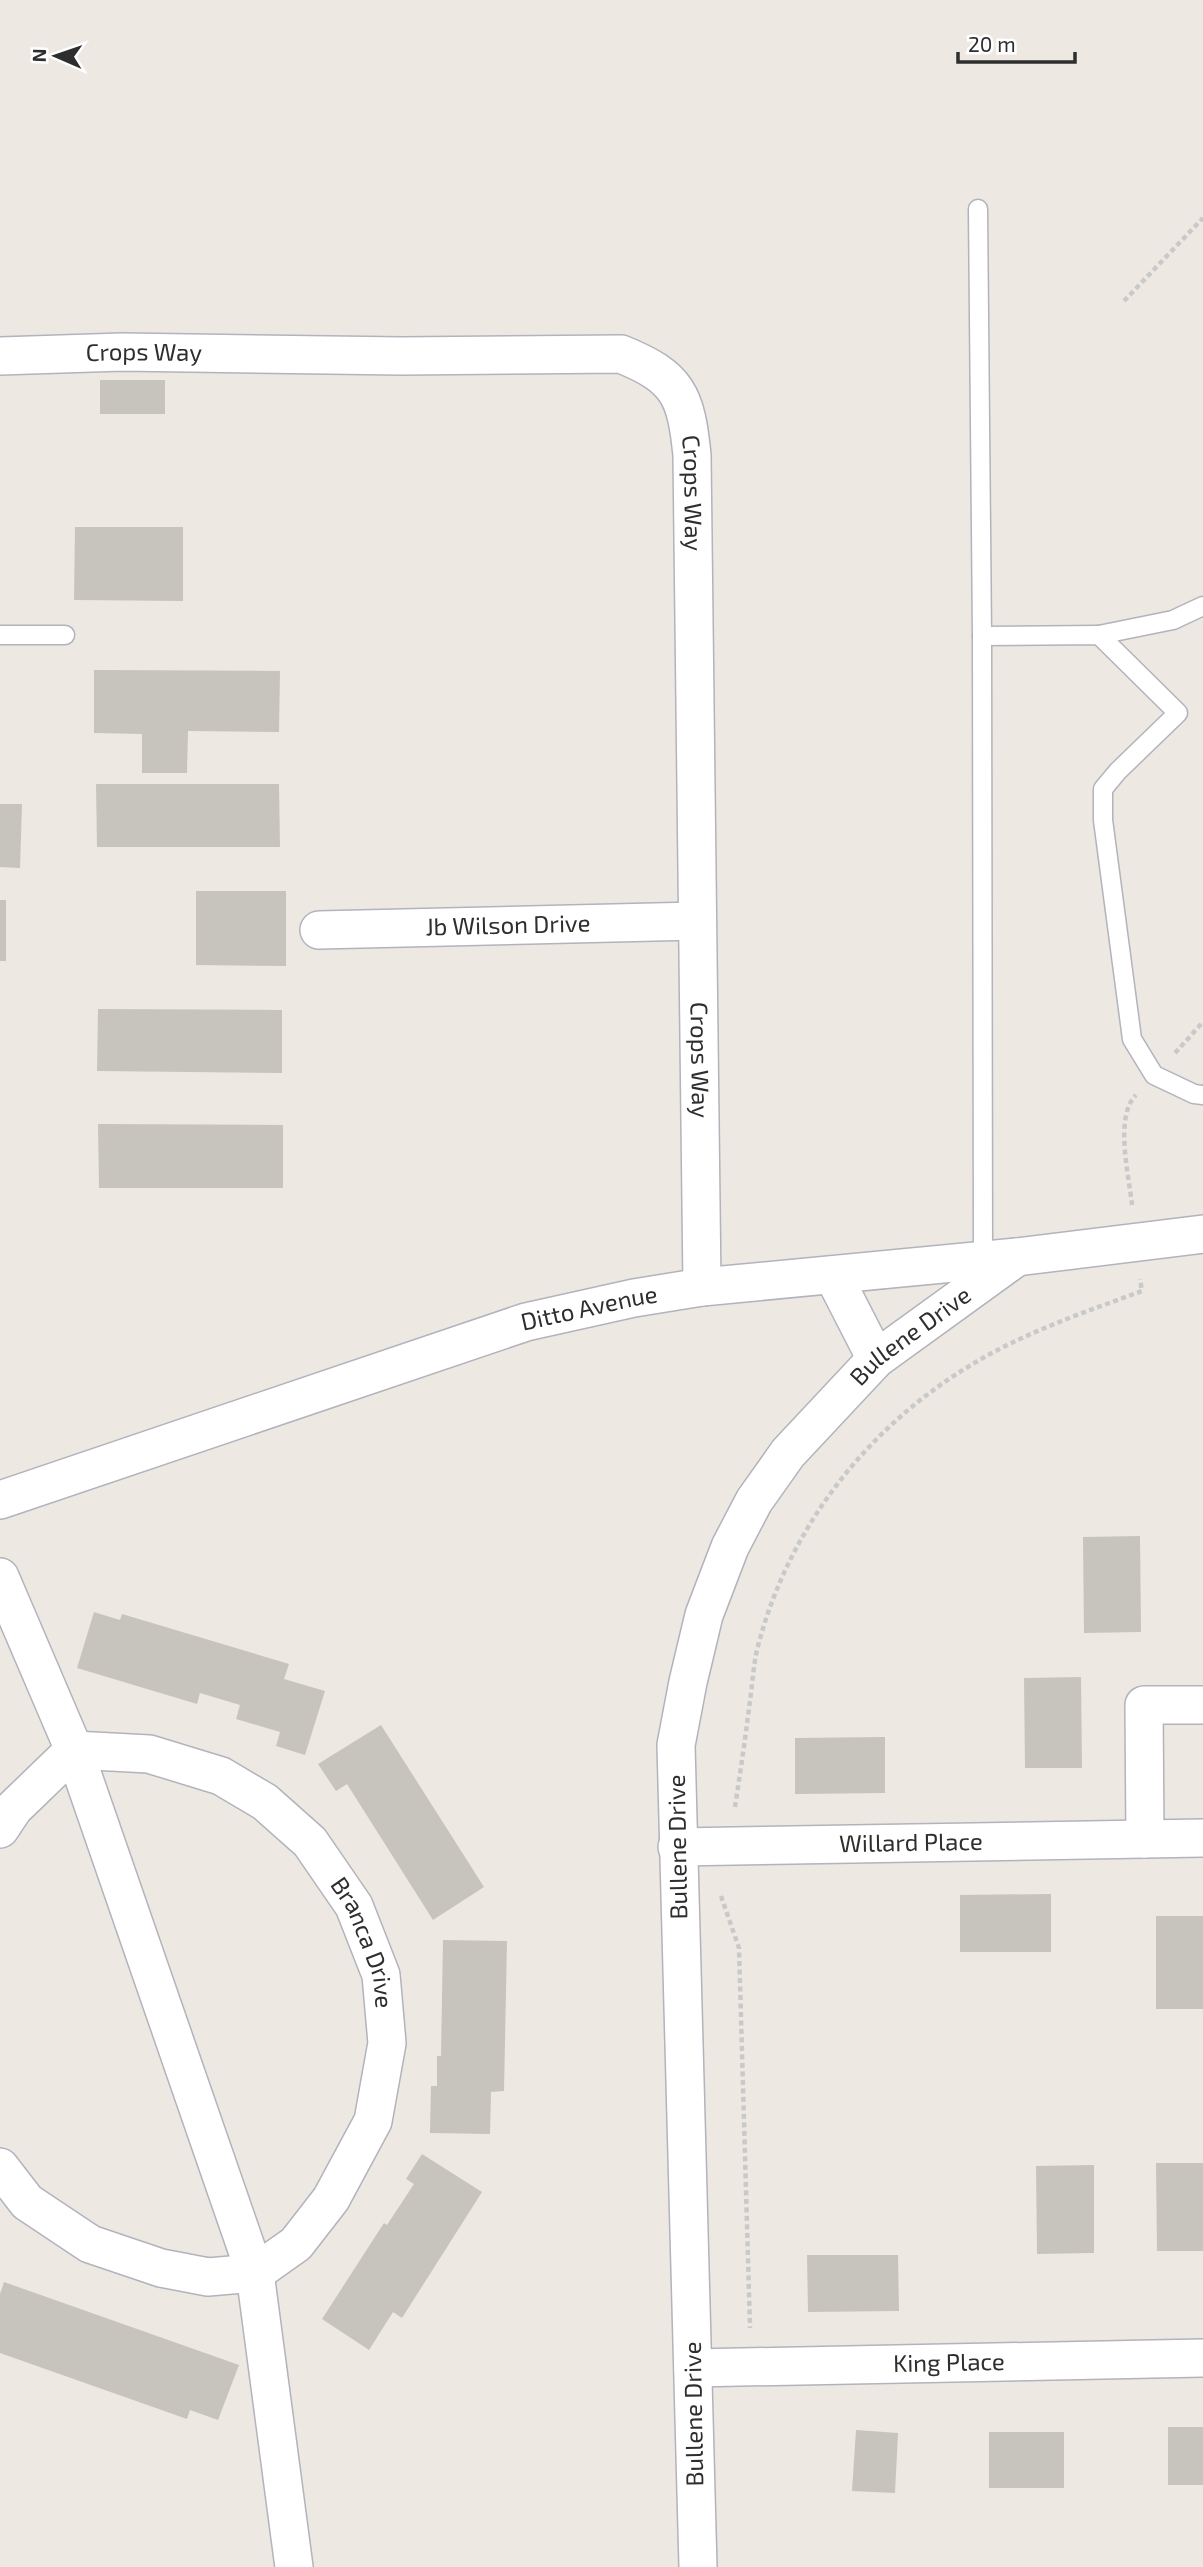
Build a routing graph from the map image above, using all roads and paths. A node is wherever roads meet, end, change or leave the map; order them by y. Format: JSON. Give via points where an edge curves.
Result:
{"nodes":[{"id":1,"x":978,"y":209,"type":"dead end"},
{"id":2,"x":1203,"y":218,"type":"edge"},
{"id":3,"x":1124,"y":301,"type":"dead end"},
{"id":4,"x":0,"y":356,"type":"edge"},
{"id":5,"x":1203,"y":606,"type":"edge"},
{"id":6,"x":0,"y":635,"type":"edge"},
{"id":7,"x":65,"y":635,"type":"dead end"},
{"id":8,"x":1099,"y":635,"type":"junction"},
{"id":9,"x":982,"y":636,"type":"junction"},
{"id":10,"x":697,"y":920,"type":"junction"},
{"id":11,"x":319,"y":930,"type":"dead end"},
{"id":12,"x":1203,"y":1022,"type":"edge"},
{"id":13,"x":1154,"y":1075,"type":"junction"},
{"id":14,"x":1203,"y":1096,"type":"edge"},
{"id":15,"x":1203,"y":1234,"type":"edge"},
{"id":16,"x":1136,"y":1242,"type":"junction"},
{"id":17,"x":1000,"y":1259,"type":"junction"},
{"id":18,"x":833,"y":1275,"type":"junction"},
{"id":19,"x":702,"y":1287,"type":"junction"},
{"id":20,"x":876,"y":1359,"type":"junction"},
{"id":21,"x":0,"y":1500,"type":"edge"},
{"id":22,"x":0,"y":1577,"type":"edge"},
{"id":23,"x":1203,"y":1704,"type":"edge"},
{"id":24,"x":74,"y":1750,"type":"junction"},
{"id":25,"x":0,"y":1829,"type":"edge"},
{"id":26,"x":1203,"y":1838,"type":"edge"},
{"id":27,"x":1145,"y":1839,"type":"junction"},
{"id":28,"x":677,"y":1847,"type":"junction"},
{"id":29,"x":730,"y":1847,"type":"junction"},
{"id":30,"x":0,"y":2167,"type":"edge"},
{"id":31,"x":255,"y":2273,"type":"junction"},
{"id":32,"x":1203,"y":2358,"type":"edge"},
{"id":33,"x":742,"y":2367,"type":"junction"},
{"id":34,"x":693,"y":2368,"type":"junction"},
{"id":35,"x":295,"y":2567,"type":"edge"},
{"id":36,"x":698,"y":2567,"type":"edge"}],
"edges":[{"from":1,"to":9,"type":"lane"},
{"from":2,"to":3,"type":"path"},
{"from":4,"to":10,"type":"street","name":"Crops Way","via":[[122,352],[621,354],[657,372],[674,386],[688,421],[692,455]]},
{"from":5,"to":8,"type":"lane","via":[[1173,620]]},
{"from":6,"to":7,"type":"lane"},
{"from":8,"to":9,"type":"lane"},
{"from":8,"to":13,"type":"lane","via":[[1178,713],[1103,789],[1103,820],[1132,1039]]},
{"from":9,"to":17,"type":"lane"},
{"from":10,"to":11,"type":"street","name":"Jb Wilson Drive"},
{"from":10,"to":19,"type":"street","name":"Crops Way"},
{"from":12,"to":13,"type":"path"},
{"from":13,"to":14,"type":"lane"},
{"from":13,"to":16,"type":"path","via":[[1129,1101],[1124,1121]]},
{"from":15,"to":16,"type":"street","name":"Ditto Avenue"},
{"from":16,"to":17,"type":"street","name":"Ditto Avenue"},
{"from":16,"to":29,"type":"path","via":[[1142,1291],[1063,1320],[973,1363],[923,1396],[835,1484],[801,1537],[764,1626]]},
{"from":17,"to":18,"type":"street","name":"Ditto Avenue"},
{"from":17,"to":20,"type":"street","name":"Bullene Drive"},
{"from":18,"to":19,"type":"street","name":"Ditto Avenue"},
{"from":18,"to":20,"type":"street"},
{"from":19,"to":21,"type":"street","name":"Ditto Avenue","via":[[526,1322]]},
{"from":20,"to":28,"type":"street","name":"Bullene Drive","via":[[788,1453],[754,1501],[730,1547],[704,1615],[676,1745]]},
{"from":22,"to":24,"type":"street"},
{"from":23,"to":27,"type":"street","via":[[1143,1705]]},
{"from":24,"to":25,"type":"street"},
{"from":24,"to":31,"type":"street"},
{"from":24,"to":31,"type":"street","name":"Branca Drive","via":[[149,1754],[221,1776],[265,1802],[310,1842],[354,1906],[381,1975],[387,2043],[373,2121],[331,2199],[296,2244]]},
{"from":26,"to":27,"type":"street","name":"Willard Place"},
{"from":27,"to":29,"type":"street","name":"Willard Place"},
{"from":28,"to":29,"type":"street","name":"Willard Place"},
{"from":28,"to":34,"type":"street","name":"Bullene Drive"},
{"from":29,"to":33,"type":"path","via":[[721,1895],[739,1948],[750,2332],[741,2346]]},
{"from":30,"to":31,"type":"street","via":[[27,2202],[90,2244],[184,2273],[208,2277]]},
{"from":31,"to":35,"type":"street"},
{"from":32,"to":33,"type":"street","name":"King Place"},
{"from":33,"to":34,"type":"street","name":"King Place"},
{"from":34,"to":36,"type":"street","name":"Bullene Drive"}]}
